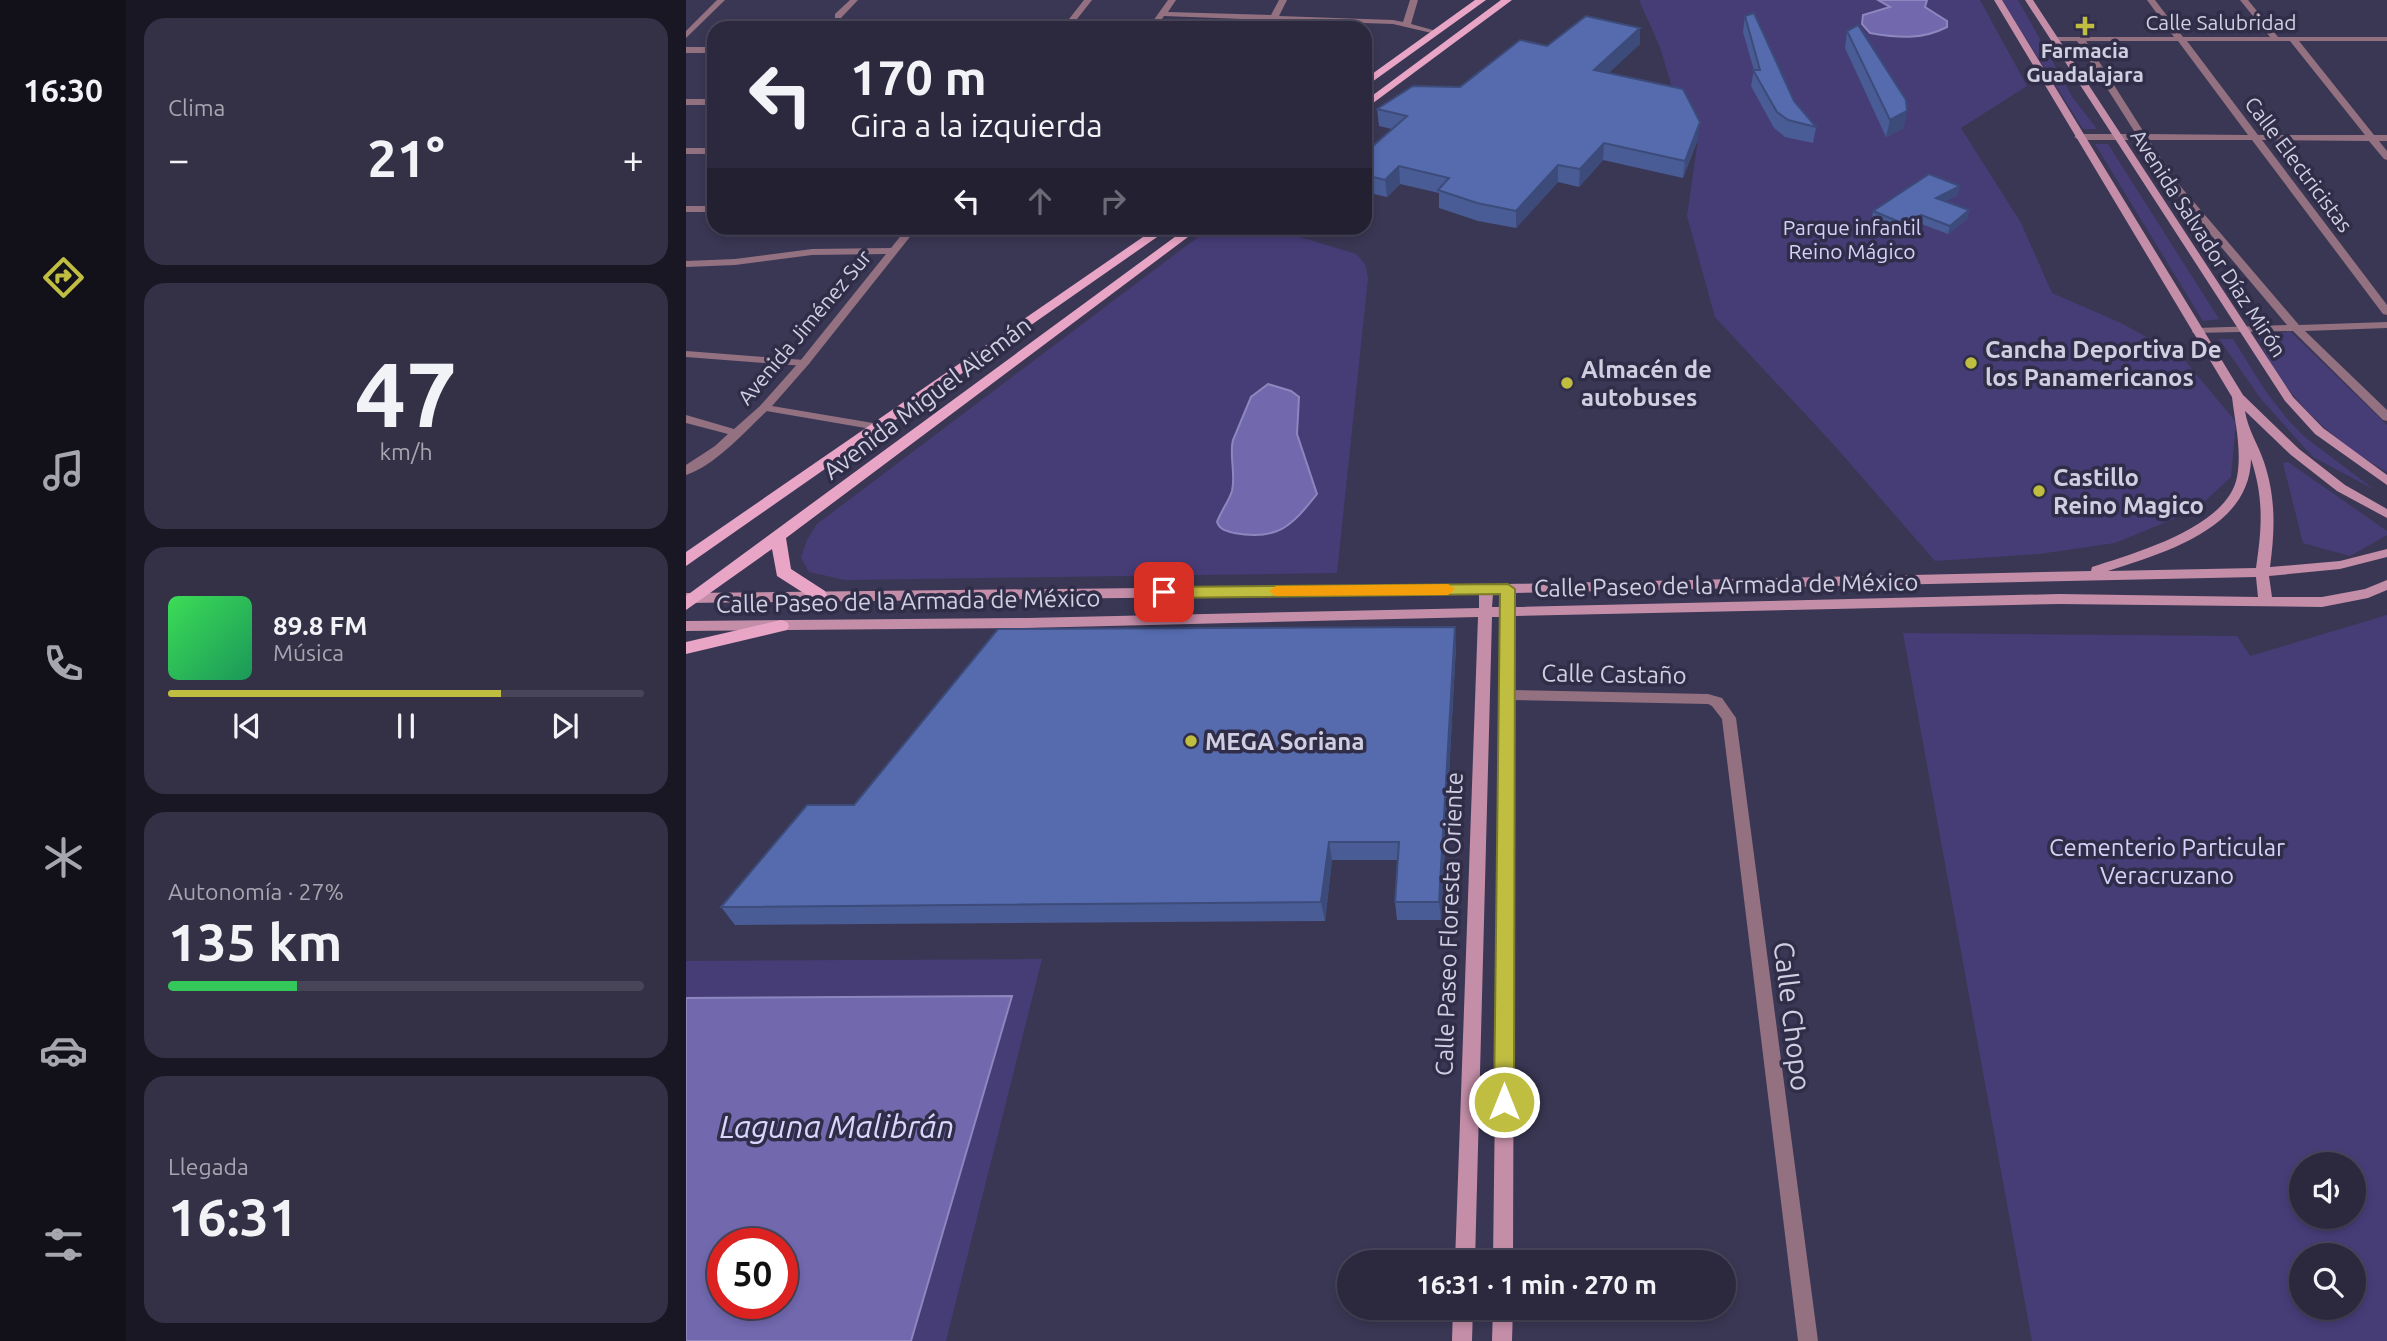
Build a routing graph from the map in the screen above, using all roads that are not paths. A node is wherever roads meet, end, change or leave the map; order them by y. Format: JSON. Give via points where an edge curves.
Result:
{"nodes":[{"id":1,"x":721,"y":0,"type":"edge"},
{"id":2,"x":854,"y":0,"type":"edge"},
{"id":3,"x":1088,"y":0,"type":"edge"},
{"id":4,"x":1172,"y":0,"type":"edge"},
{"id":5,"x":1283,"y":0,"type":"edge"},
{"id":6,"x":1414,"y":0,"type":"edge"},
{"id":7,"x":1480,"y":0,"type":"edge"},
{"id":8,"x":1507,"y":0,"type":"edge"},
{"id":9,"x":1998,"y":0,"type":"edge"},
{"id":10,"x":2029,"y":0,"type":"edge"},
{"id":11,"x":2151,"y":0,"type":"edge"},
{"id":12,"x":2244,"y":0,"type":"edge"},
{"id":13,"x":1162,"y":14,"type":"junction"},
{"id":14,"x":838,"y":16,"type":"dead end"},
{"id":15,"x":1273,"y":18,"type":"junction"},
{"id":16,"x":1072,"y":21,"type":"edge"},
{"id":17,"x":1157,"y":21,"type":"edge"},
{"id":18,"x":1272,"y":21,"type":"edge"},
{"id":19,"x":1353,"y":21,"type":"edge"},
{"id":20,"x":1372,"y":22,"type":"edge"},
{"id":21,"x":1407,"y":23,"type":"junction"},
{"id":22,"x":1436,"y":32,"type":"junction"},
{"id":23,"x":686,"y":36,"type":"edge"},
{"id":24,"x":2054,"y":39,"type":"junction"},
{"id":25,"x":2080,"y":39,"type":"junction"},
{"id":26,"x":2387,"y":39,"type":"edge"},
{"id":27,"x":2181,"y":40,"type":"junction"},
{"id":28,"x":2277,"y":40,"type":"junction"},
{"id":29,"x":2293,"y":40,"type":"junction"},
{"id":30,"x":686,"y":50,"type":"edge"},
{"id":31,"x":707,"y":50,"type":"edge"},
{"id":32,"x":1372,"y":79,"type":"edge"},
{"id":33,"x":1372,"y":101,"type":"edge"},
{"id":34,"x":686,"y":102,"type":"edge"},
{"id":35,"x":707,"y":102,"type":"edge"},
{"id":36,"x":2079,"y":137,"type":"junction"},
{"id":37,"x":2117,"y":137,"type":"junction"},
{"id":38,"x":2141,"y":137,"type":"junction"},
{"id":39,"x":2255,"y":138,"type":"junction"},
{"id":40,"x":2372,"y":138,"type":"junction"},
{"id":41,"x":2387,"y":138,"type":"edge"},
{"id":42,"x":686,"y":151,"type":"edge"},
{"id":43,"x":707,"y":151,"type":"edge"},
{"id":44,"x":2387,"y":157,"type":"edge"},
{"id":45,"x":686,"y":209,"type":"edge"},
{"id":46,"x":707,"y":209,"type":"edge"},
{"id":47,"x":906,"y":235,"type":"edge"},
{"id":48,"x":1154,"y":235,"type":"edge"},
{"id":49,"x":1185,"y":235,"type":"edge"},
{"id":50,"x":893,"y":251,"type":"junction"},
{"id":51,"x":686,"y":264,"type":"edge"},
{"id":52,"x":2387,"y":312,"type":"edge"},
{"id":53,"x":2387,"y":325,"type":"edge"},
{"id":54,"x":2295,"y":327,"type":"junction"},
{"id":55,"x":2241,"y":330,"type":"junction"},
{"id":56,"x":2197,"y":331,"type":"junction"},
{"id":57,"x":686,"y":354,"type":"edge"},
{"id":58,"x":804,"y":363,"type":"junction"},
{"id":59,"x":2238,"y":397,"type":"junction"},
{"id":60,"x":764,"y":408,"type":"junction"},
{"id":61,"x":2387,"y":417,"type":"edge"},
{"id":62,"x":686,"y":419,"type":"edge"},
{"id":63,"x":2240,"y":425,"type":"junction"},
{"id":64,"x":879,"y":428,"type":"junction"},
{"id":65,"x":737,"y":433,"type":"junction"},
{"id":66,"x":686,"y":471,"type":"edge"},
{"id":67,"x":2387,"y":481,"type":"edge"},
{"id":68,"x":2387,"y":514,"type":"edge"},
{"id":69,"x":778,"y":538,"type":"junction"},
{"id":70,"x":2387,"y":553,"type":"edge"},
{"id":71,"x":686,"y":560,"type":"edge"},
{"id":72,"x":2259,"y":572,"type":"junction"},
{"id":73,"x":2082,"y":575,"type":"junction"},
{"id":74,"x":2387,"y":585,"type":"edge"},
{"id":75,"x":1486,"y":589,"type":"junction"},
{"id":76,"x":1508,"y":589,"type":"junction"},
{"id":77,"x":1345,"y":590,"type":"junction"},
{"id":78,"x":1213,"y":592,"type":"junction"},
{"id":79,"x":819,"y":595,"type":"junction"},
{"id":80,"x":690,"y":599,"type":"edge"},
{"id":81,"x":2266,"y":601,"type":"junction"},
{"id":82,"x":1486,"y":613,"type":"junction"},
{"id":83,"x":1508,"y":613,"type":"junction"},
{"id":84,"x":1345,"y":616,"type":"junction"},
{"id":85,"x":1209,"y":618,"type":"junction"},
{"id":86,"x":686,"y":626,"type":"edge"},
{"id":87,"x":781,"y":626,"type":"junction"},
{"id":88,"x":686,"y":648,"type":"edge"},
{"id":89,"x":1508,"y":695,"type":"junction"},
{"id":90,"x":1717,"y":702,"type":"joint"},
{"id":91,"x":1465,"y":1250,"type":"edge"},
{"id":92,"x":1503,"y":1250,"type":"edge"},
{"id":93,"x":1463,"y":1320,"type":"edge"},
{"id":94,"x":1503,"y":1320,"type":"edge"},
{"id":95,"x":1462,"y":1341,"type":"edge"},
{"id":96,"x":1503,"y":1341,"type":"edge"},
{"id":97,"x":1808,"y":1341,"type":"edge"}],
"edges":[{"from":1,"to":23,"type":"street"},
{"from":2,"to":14,"type":"street"},
{"from":3,"to":16,"type":"street"},
{"from":4,"to":13,"type":"street"},
{"from":5,"to":15,"type":"street"},
{"from":6,"to":21,"type":"street"},
{"from":7,"to":22,"type":"main road"},
{"from":8,"to":33,"type":"main road"},
{"from":9,"to":36,"type":"main road"},
{"from":10,"to":24,"type":"main road","name":"Avenida Salvador Díaz Mirón"},
{"from":11,"to":27,"type":"street","name":"Calle Electricistas"},
{"from":12,"to":28,"type":"street"},
{"from":13,"to":15,"type":"street"},
{"from":13,"to":17,"type":"street"},
{"from":15,"to":18,"type":"street"},
{"from":15,"to":19,"type":"street"},
{"from":20,"to":21,"type":"street"},
{"from":21,"to":22,"type":"street"},
{"from":22,"to":32,"type":"main road"},
{"from":24,"to":25,"type":"street","name":"Calle Salubridad"},
{"from":24,"to":37,"type":"main road","name":"Avenida Salvador Díaz Mirón"},
{"from":25,"to":27,"type":"street","name":"Calle Salubridad"},
{"from":25,"to":38,"type":"street","name":"Avenida Salvador Díaz Mirón"},
{"from":26,"to":29,"type":"street","name":"Calle Salubridad"},
{"from":27,"to":28,"type":"street","name":"Calle Salubridad"},
{"from":27,"to":39,"type":"street","name":"Calle Electricistas"},
{"from":28,"to":29,"type":"street","name":"Calle Salubridad"},
{"from":29,"to":40,"type":"street"},
{"from":30,"to":31,"type":"street"},
{"from":34,"to":35,"type":"street"},
{"from":36,"to":37,"type":"street"},
{"from":36,"to":56,"type":"main road"},
{"from":37,"to":38,"type":"street"},
{"from":37,"to":55,"type":"main road","name":"Avenida Salvador Díaz Mirón"},
{"from":38,"to":39,"type":"street"},
{"from":38,"to":54,"type":"street","name":"Avenida Salvador Díaz Mirón","via":[[2171,182]]},
{"from":39,"to":40,"type":"street"},
{"from":39,"to":52,"type":"street","name":"Calle Electricistas"},
{"from":40,"to":41,"type":"street"},
{"from":40,"to":44,"type":"street"},
{"from":42,"to":43,"type":"street"},
{"from":45,"to":46,"type":"street"},
{"from":47,"to":50,"type":"street","name":"Avenida Jiménez Sur"},
{"from":48,"to":64,"type":"main road","name":"Avenida Miguel Alemán"},
{"from":49,"to":69,"type":"main road","name":"Avenida Miguel Alemán"},
{"from":50,"to":51,"type":"street","via":[[812,252]]},
{"from":50,"to":58,"type":"street","name":"Avenida Jiménez Sur"},
{"from":53,"to":54,"type":"street"},
{"from":54,"to":55,"type":"street"},
{"from":54,"to":61,"type":"street","name":"Avenida Salvador Díaz Mirón"},
{"from":55,"to":56,"type":"street"},
{"from":55,"to":67,"type":"main road","name":"Avenida Salvador Díaz Mirón","via":[[2304,415]]},
{"from":56,"to":59,"type":"main road"},
{"from":57,"to":58,"type":"street"},
{"from":58,"to":60,"type":"street","name":"Avenida Jiménez Sur"},
{"from":59,"to":63,"type":"main road"},
{"from":59,"to":68,"type":"main road","via":[[2295,452],[2341,488]]},
{"from":60,"to":64,"type":"street"},
{"from":60,"to":65,"type":"street","name":"Avenida Jiménez Sur"},
{"from":62,"to":65,"type":"street"},
{"from":63,"to":72,"type":"main road","via":[[2253,444],[2269,517]]},
{"from":63,"to":73,"type":"main road","via":[[2244,467],[2240,490],[2228,506],[2167,547]]},
{"from":64,"to":71,"type":"main road","name":"Avenida Miguel Alemán"},
{"from":65,"to":66,"type":"street","name":"Avenida Jiménez Sur"},
{"from":69,"to":79,"type":"main road","via":[[783,572]]},
{"from":69,"to":80,"type":"main road","name":"Avenida Miguel Alemán"},
{"from":70,"to":72,"type":"main road","name":"Calle Paseo de la Armada de México","via":[[2340,565]]},
{"from":72,"to":73,"type":"main road","name":"Calle Paseo de la Armada de México"},
{"from":72,"to":81,"type":"main road"},
{"from":73,"to":76,"type":"main road","name":"Calle Paseo de la Armada de México"},
{"from":74,"to":81,"type":"main road","name":"Calle Paseo de la Armada de México","via":[[2322,602]]},
{"from":75,"to":76,"type":"main road","name":"Calle Paseo de la Armada de México"},
{"from":75,"to":77,"type":"main road","name":"Calle Paseo de la Armada de México"},
{"from":75,"to":82,"type":"main road","name":"Calle Paseo Floresta Oriente"},
{"from":76,"to":83,"type":"main road"},
{"from":77,"to":78,"type":"main road","name":"Calle Paseo de la Armada de México"},
{"from":77,"to":84,"type":"main road"},
{"from":78,"to":79,"type":"main road","name":"Calle Paseo de la Armada de México"},
{"from":78,"to":85,"type":"main road"},
{"from":79,"to":80,"type":"main road","name":"Calle Paseo de la Armada de México"},
{"from":81,"to":83,"type":"main road","name":"Calle Paseo de la Armada de México","via":[[2059,600]]},
{"from":82,"to":83,"type":"main road","name":"Calle Paseo de la Armada de México"},
{"from":82,"to":84,"type":"main road","name":"Calle Paseo de la Armada de México"},
{"from":82,"to":91,"type":"main road","name":"Calle Paseo Floresta Oriente"},
{"from":83,"to":89,"type":"main road"},
{"from":84,"to":85,"type":"main road","name":"Calle Paseo de la Armada de México"},
{"from":85,"to":87,"type":"main road","name":"Calle Paseo de la Armada de México"},
{"from":86,"to":87,"type":"main road","name":"Calle Paseo de la Armada de México"},
{"from":87,"to":88,"type":"main road"},
{"from":89,"to":90,"type":"street","name":"Calle Castaño"},
{"from":89,"to":92,"type":"main road"},
{"from":90,"to":97,"type":"street","name":"Calle Chopo","via":[[1729,718]]},
{"from":93,"to":95,"type":"main road"},
{"from":94,"to":96,"type":"main road"}]}
